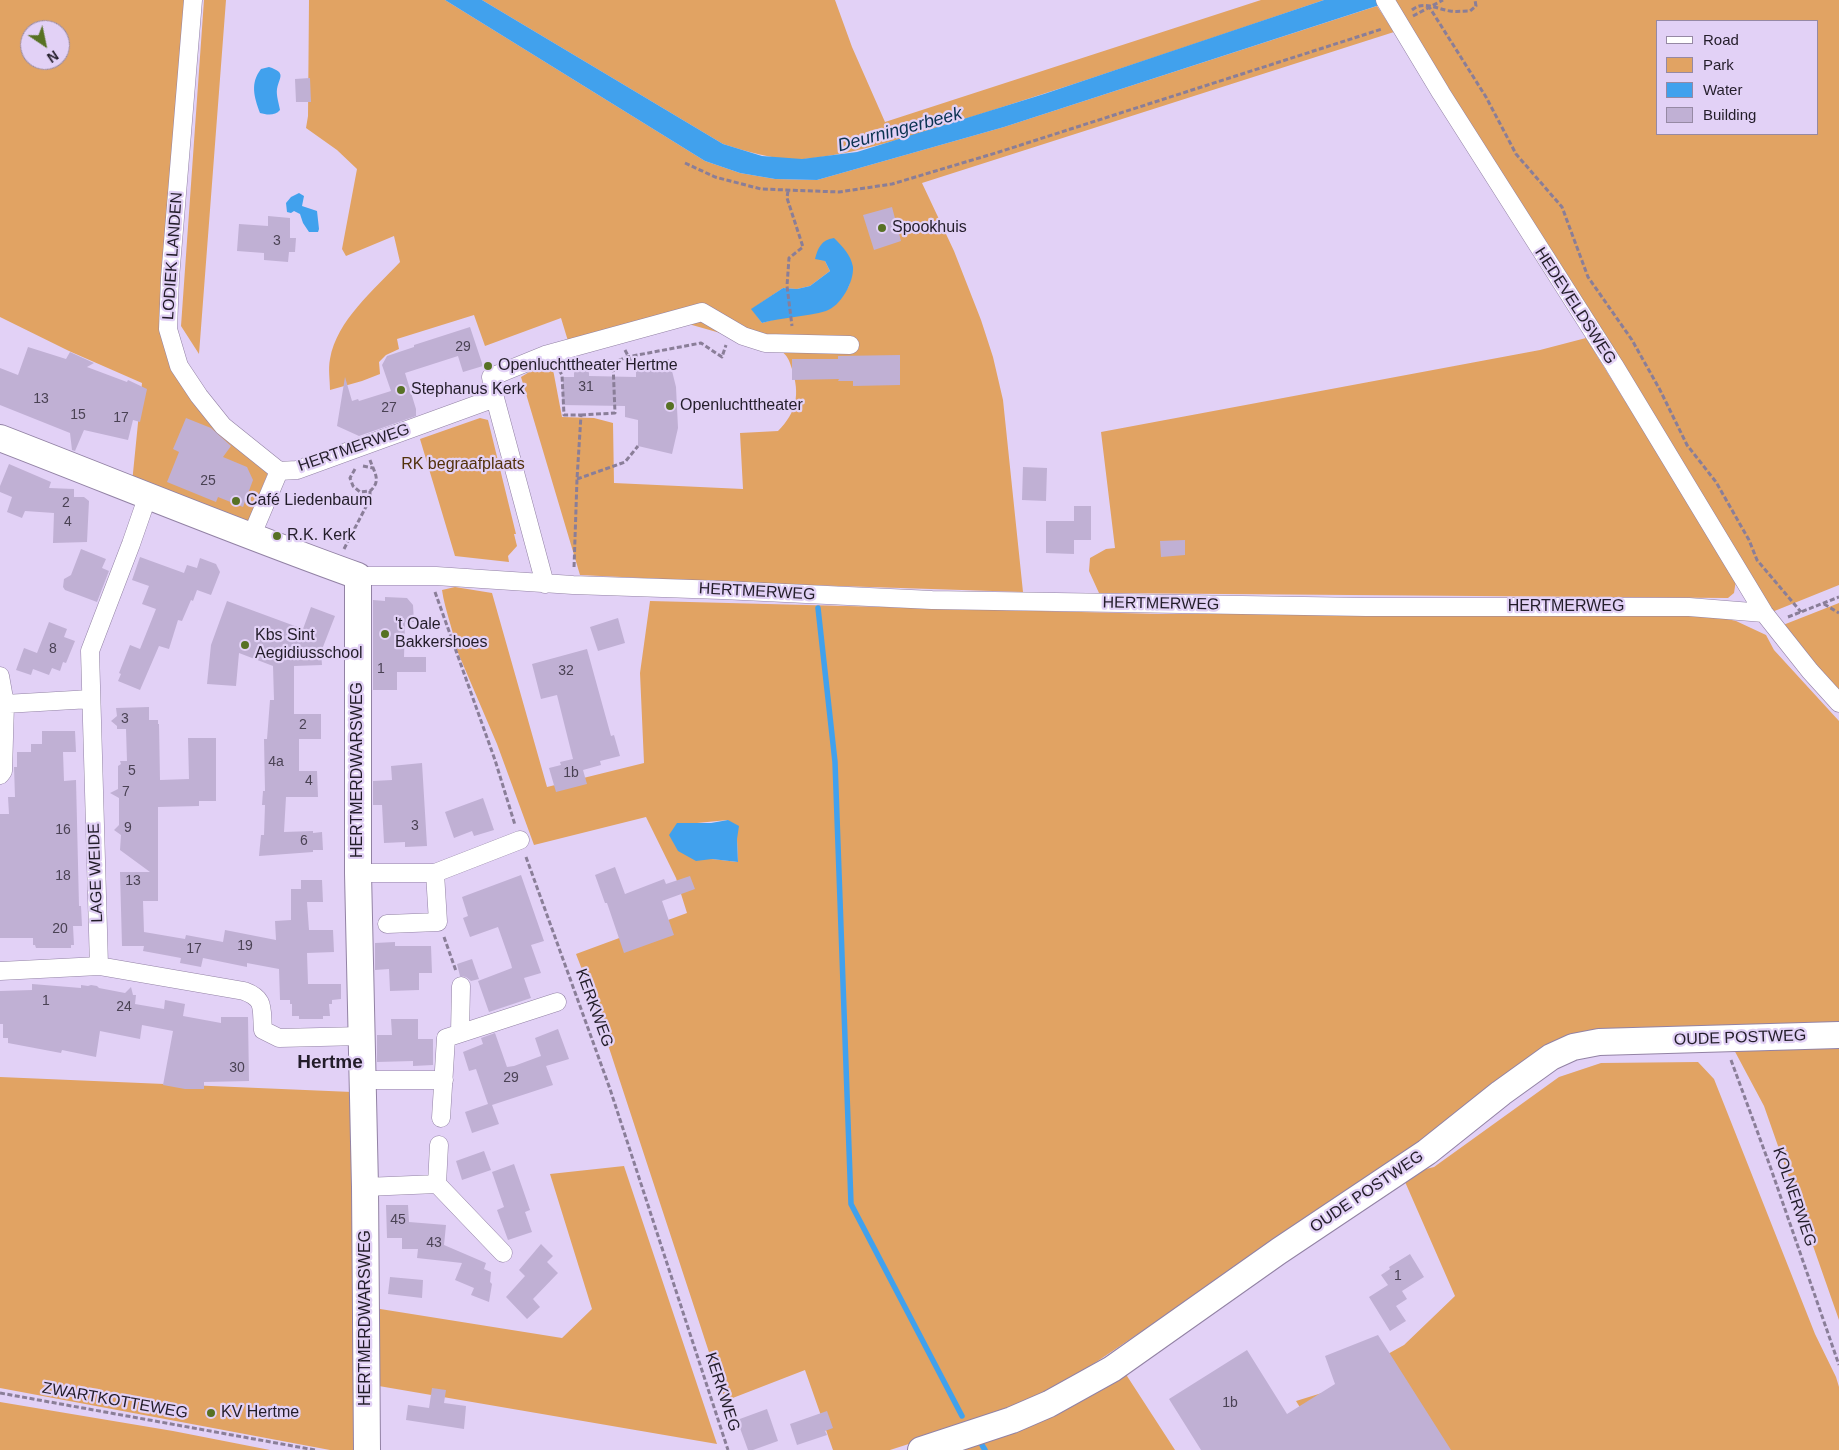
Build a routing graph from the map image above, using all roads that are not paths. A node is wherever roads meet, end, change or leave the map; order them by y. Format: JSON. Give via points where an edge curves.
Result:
{"nodes":[{"id":1,"x":194,"y":0,"type":"edge"},
{"id":2,"x":1385,"y":0,"type":"edge"},
{"id":3,"x":850,"y":345,"type":"dead end"},
{"id":4,"x":495,"y":398,"type":"junction"},
{"id":5,"x":0,"y":438,"type":"edge"},
{"id":6,"x":279,"y":471,"type":"junction"},
{"id":7,"x":148,"y":494,"type":"junction"},
{"id":8,"x":251,"y":536,"type":"junction"},
{"id":9,"x":358,"y":576,"type":"junction"},
{"id":10,"x":545,"y":584,"type":"junction"},
{"id":11,"x":1768,"y":618,"type":"junction"},
{"id":12,"x":0,"y":676,"type":"edge"},
{"id":13,"x":91,"y":699,"type":"junction"},
{"id":14,"x":1839,"y":703,"type":"edge"},
{"id":15,"x":4,"y":704,"type":"junction"},
{"id":16,"x":0,"y":775,"type":"edge"},
{"id":17,"x":520,"y":840,"type":"road end"},
{"id":18,"x":358,"y":873,"type":"junction"},
{"id":19,"x":435,"y":873,"type":"junction"},
{"id":20,"x":387,"y":924,"type":"dead end"},
{"id":21,"x":99,"y":966,"type":"junction"},
{"id":22,"x":0,"y":971,"type":"edge"},
{"id":23,"x":461,"y":986,"type":"road end"},
{"id":24,"x":557,"y":1002,"type":"dead end"},
{"id":25,"x":460,"y":1033,"type":"junction"},
{"id":26,"x":1839,"y":1035,"type":"edge"},
{"id":27,"x":362,"y":1036,"type":"junction"},
{"id":28,"x":363,"y":1080,"type":"junction"},
{"id":29,"x":444,"y":1080,"type":"junction"},
{"id":30,"x":441,"y":1118,"type":"dead end"},
{"id":31,"x":439,"y":1145,"type":"dead end"},
{"id":32,"x":437,"y":1184,"type":"junction"},
{"id":33,"x":365,"y":1187,"type":"junction"},
{"id":34,"x":503,"y":1253,"type":"dead end"},
{"id":35,"x":367,"y":1450,"type":"edge"},
{"id":36,"x":921,"y":1450,"type":"edge"}],
"edges":[{"from":1,"to":6,"type":"street","name":"LODIEK LANDEN","via":[[168,330],[179,366],[199,396],[223,426]]},
{"from":2,"to":11,"type":"street","name":"HEDEVELDSWEG"},
{"from":3,"to":4,"type":"street","via":[[765,343],[732,330],[702,312],[553,353],[491,377]]},
{"from":4,"to":6,"type":"street","name":"HERTMERWEG","via":[[296,470]]},
{"from":4,"to":10,"type":"street"},
{"from":5,"to":7,"type":"street","name":"HERTMERWEG"},
{"from":6,"to":8,"type":"street","name":"HERTMERWEG"},
{"from":7,"to":8,"type":"street","name":"HERTMERWEG"},
{"from":7,"to":13,"type":"street","name":"LAGE WEIDE","via":[[90,651]]},
{"from":8,"to":9,"type":"street","name":"HERTMERWEG"},
{"from":9,"to":10,"type":"street","name":"HERTMERWEG","via":[[436,576]]},
{"from":9,"to":18,"type":"street","name":"HERTMERDWARSWEG"},
{"from":10,"to":11,"type":"street","name":"HERTMERWEG","via":[[942,600],[1366,607],[1688,607]]},
{"from":11,"to":14,"type":"street"},
{"from":12,"to":15,"type":"street"},
{"from":13,"to":15,"type":"street"},
{"from":13,"to":21,"type":"street","name":"LAGE WEIDE"},
{"from":15,"to":16,"type":"street","via":[[3,771]]},
{"from":17,"to":19,"type":"street","name":"HERTMERDWARSWEG"},
{"from":18,"to":19,"type":"street","name":"HERTMERDWARSWEG"},
{"from":18,"to":27,"type":"street","name":"HERTMERDWARSWEG"},
{"from":19,"to":20,"type":"street","via":[[438,922]]},
{"from":21,"to":22,"type":"street"},
{"from":21,"to":27,"type":"street","via":[[255,995],[260,1000],[263,1030],[279,1038]]},
{"from":23,"to":25,"type":"street"},
{"from":24,"to":25,"type":"street"},
{"from":25,"to":29,"type":"street","via":[[446,1038]]},
{"from":26,"to":36,"type":"street","name":"OUDE POSTWEG","via":[[1599,1042],[1573,1047],[1551,1057],[1427,1152],[1112,1369],[1050,1404]]},
{"from":27,"to":28,"type":"street","name":"HERTMERDWARSWEG"},
{"from":28,"to":29,"type":"street"},
{"from":28,"to":33,"type":"street","name":"HERTMERDWARSWEG"},
{"from":29,"to":30,"type":"street"},
{"from":31,"to":32,"type":"street"},
{"from":32,"to":33,"type":"street"},
{"from":32,"to":34,"type":"street"},
{"from":33,"to":35,"type":"street","name":"HERTMERDWARSWEG"}]}
